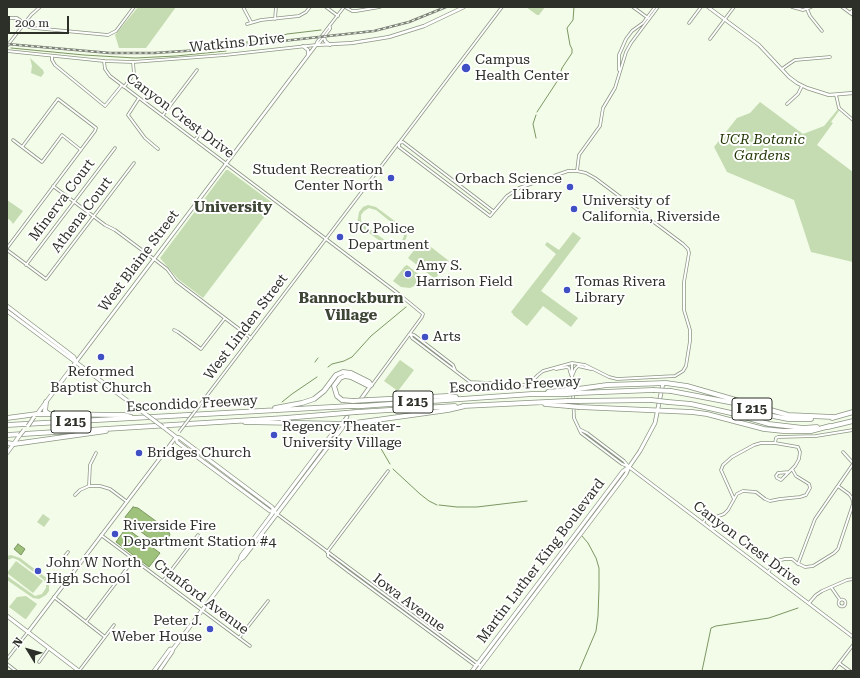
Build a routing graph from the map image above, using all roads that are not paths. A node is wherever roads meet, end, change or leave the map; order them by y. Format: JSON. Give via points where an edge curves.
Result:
{"nodes":[{"id":1,"x":40,"y":7,"type":"edge"},
{"id":2,"x":134,"y":7,"type":"edge"},
{"id":3,"x":243,"y":7,"type":"edge"},
{"id":4,"x":276,"y":7,"type":"edge"},
{"id":5,"x":310,"y":7,"type":"edge"},
{"id":6,"x":326,"y":7,"type":"edge"},
{"id":7,"x":345,"y":7,"type":"edge"},
{"id":8,"x":380,"y":7,"type":"edge"},
{"id":9,"x":464,"y":7,"type":"edge"},
{"id":10,"x":502,"y":7,"type":"edge"},
{"id":11,"x":633,"y":7,"type":"edge"},
{"id":12,"x":655,"y":7,"type":"edge"},
{"id":13,"x":658,"y":7,"type":"edge"},
{"id":14,"x":701,"y":7,"type":"edge"},
{"id":15,"x":708,"y":7,"type":"edge"},
{"id":16,"x":734,"y":7,"type":"edge"},
{"id":17,"x":792,"y":7,"type":"edge"},
{"id":18,"x":811,"y":7,"type":"edge"},
{"id":19,"x":842,"y":7,"type":"edge"},
{"id":20,"x":807,"y":9,"type":"junction"},
{"id":21,"x":853,"y":10,"type":"edge"},
{"id":22,"x":852,"y":14,"type":"edge"},
{"id":23,"x":338,"y":16,"type":"junction"},
{"id":24,"x":7,"y":18,"type":"edge"},
{"id":25,"x":648,"y":18,"type":"junction"},
{"id":26,"x":275,"y":19,"type":"junction"},
{"id":27,"x":725,"y":19,"type":"junction"},
{"id":28,"x":251,"y":22,"type":"junction"},
{"id":29,"x":24,"y":23,"type":"junction"},
{"id":30,"x":689,"y":23,"type":"dead end"},
{"id":31,"x":246,"y":24,"type":"dead end"},
{"id":32,"x":330,"y":27,"type":"junction"},
{"id":33,"x":822,"y":31,"type":"dead end"},
{"id":34,"x":324,"y":37,"type":"junction"},
{"id":35,"x":710,"y":39,"type":"dead end"},
{"id":36,"x":316,"y":45,"type":"junction"},
{"id":37,"x":331,"y":45,"type":"junction"},
{"id":38,"x":7,"y":46,"type":"edge"},
{"id":39,"x":303,"y":46,"type":"junction"},
{"id":40,"x":7,"y":51,"type":"edge"},
{"id":41,"x":52,"y":56,"type":"junction"},
{"id":42,"x":308,"y":56,"type":"junction"},
{"id":43,"x":830,"y":57,"type":"dead end"},
{"id":44,"x":104,"y":61,"type":"junction"},
{"id":45,"x":134,"y":62,"type":"junction"},
{"id":46,"x":197,"y":70,"type":"dead end"},
{"id":47,"x":782,"y":70,"type":"junction"},
{"id":48,"x":619,"y":71,"type":"junction"},
{"id":49,"x":134,"y":74,"type":"dead end"},
{"id":50,"x":131,"y":78,"type":"dead end"},
{"id":51,"x":123,"y":86,"type":"junction"},
{"id":52,"x":802,"y":86,"type":"junction"},
{"id":53,"x":853,"y":93,"type":"edge"},
{"id":54,"x":836,"y":95,"type":"junction"},
{"id":55,"x":140,"y":98,"type":"junction"},
{"id":56,"x":787,"y":104,"type":"dead end"},
{"id":57,"x":163,"y":116,"type":"junction"},
{"id":58,"x":853,"y":120,"type":"edge"},
{"id":59,"x":185,"y":127,"type":"dead end"},
{"id":60,"x":183,"y":131,"type":"junction"},
{"id":61,"x":198,"y":136,"type":"dead end"},
{"id":62,"x":13,"y":140,"type":"dead end"},
{"id":63,"x":195,"y":140,"type":"junction"},
{"id":64,"x":399,"y":143,"type":"junction"},
{"id":65,"x":22,"y":147,"type":"junction"},
{"id":66,"x":115,"y":148,"type":"dead end"},
{"id":67,"x":158,"y":149,"type":"dead end"},
{"id":68,"x":81,"y":150,"type":"junction"},
{"id":69,"x":134,"y":163,"type":"dead end"},
{"id":70,"x":226,"y":164,"type":"junction"},
{"id":71,"x":576,"y":171,"type":"junction"},
{"id":72,"x":54,"y":186,"type":"junction"},
{"id":73,"x":74,"y":202,"type":"junction"},
{"id":74,"x":493,"y":211,"type":"junction"},
{"id":75,"x":93,"y":217,"type":"junction"},
{"id":76,"x":326,"y":239,"type":"junction"},
{"id":77,"x":7,"y":249,"type":"edge"},
{"id":78,"x":154,"y":259,"type":"junction"},
{"id":79,"x":26,"y":265,"type":"junction"},
{"id":80,"x":7,"y":306,"type":"edge"},
{"id":81,"x":7,"y":311,"type":"edge"},
{"id":82,"x":225,"y":318,"type":"junction"},
{"id":83,"x":174,"y":330,"type":"dead end"},
{"id":84,"x":410,"y":334,"type":"junction"},
{"id":85,"x":251,"y":338,"type":"junction"},
{"id":86,"x":76,"y":362,"type":"junction"},
{"id":87,"x":572,"y":363,"type":"junction"},
{"id":88,"x":554,"y":368,"type":"junction"},
{"id":89,"x":595,"y":370,"type":"junction"},
{"id":90,"x":572,"y":378,"type":"junction"},
{"id":91,"x":662,"y":383,"type":"junction"},
{"id":92,"x":371,"y":385,"type":"junction"},
{"id":93,"x":578,"y":391,"type":"junction"},
{"id":94,"x":361,"y":399,"type":"tunnel mouth"},
{"id":95,"x":465,"y":399,"type":"junction"},
{"id":96,"x":46,"y":402,"type":"junction"},
{"id":97,"x":541,"y":403,"type":"junction"},
{"id":98,"x":465,"y":406,"type":"junction"},
{"id":99,"x":658,"y":411,"type":"junction"},
{"id":100,"x":257,"y":412,"type":"junction"},
{"id":101,"x":853,"y":412,"type":"edge"},
{"id":102,"x":49,"y":414,"type":"junction"},
{"id":103,"x":346,"y":415,"type":"junction"},
{"id":104,"x":35,"y":416,"type":"junction"},
{"id":105,"x":833,"y":417,"type":"junction"},
{"id":106,"x":7,"y":418,"type":"edge"},
{"id":107,"x":135,"y":418,"type":"junction"},
{"id":108,"x":218,"y":421,"type":"junction"},
{"id":109,"x":853,"y":421,"type":"edge"},
{"id":110,"x":328,"y":424,"type":"junction"},
{"id":111,"x":342,"y":424,"type":"junction"},
{"id":112,"x":7,"y":425,"type":"edge"},
{"id":113,"x":134,"y":426,"type":"junction"},
{"id":114,"x":830,"y":426,"type":"junction"},
{"id":115,"x":580,"y":429,"type":"junction"},
{"id":116,"x":853,"y":430,"type":"edge"},
{"id":117,"x":334,"y":432,"type":"junction"},
{"id":118,"x":7,"y":435,"type":"edge"},
{"id":119,"x":176,"y":437,"type":"junction"},
{"id":120,"x":15,"y":442,"type":"junction"},
{"id":121,"x":7,"y":443,"type":"edge"},
{"id":122,"x":775,"y":443,"type":"junction"},
{"id":123,"x":843,"y":452,"type":"dead end"},
{"id":124,"x":7,"y":453,"type":"edge"},
{"id":125,"x":96,"y":453,"type":"dead end"},
{"id":126,"x":853,"y":464,"type":"edge"},
{"id":127,"x":629,"y":467,"type":"junction"},
{"id":128,"x":792,"y":469,"type":"junction"},
{"id":129,"x":388,"y":471,"type":"dead end"},
{"id":130,"x":789,"y":472,"type":"junction"},
{"id":131,"x":89,"y":486,"type":"junction"},
{"id":132,"x":838,"y":486,"type":"junction"},
{"id":133,"x":75,"y":495,"type":"dead end"},
{"id":134,"x":734,"y":499,"type":"junction"},
{"id":135,"x":126,"y":501,"type":"junction"},
{"id":136,"x":853,"y":503,"type":"edge"},
{"id":137,"x":274,"y":511,"type":"junction"},
{"id":138,"x":277,"y":514,"type":"junction"},
{"id":139,"x":703,"y":523,"type":"junction"},
{"id":140,"x":101,"y":535,"type":"junction"},
{"id":141,"x":198,"y":535,"type":"dead end"},
{"id":142,"x":255,"y":537,"type":"junction"},
{"id":143,"x":250,"y":550,"type":"junction"},
{"id":144,"x":68,"y":552,"type":"dead end"},
{"id":145,"x":328,"y":553,"type":"junction"},
{"id":146,"x":134,"y":559,"type":"junction"},
{"id":147,"x":240,"y":560,"type":"junction"},
{"id":148,"x":798,"y":564,"type":"junction"},
{"id":149,"x":57,"y":566,"type":"dead end"},
{"id":150,"x":768,"y":572,"type":"junction"},
{"id":151,"x":853,"y":579,"type":"edge"},
{"id":152,"x":163,"y":581,"type":"junction"},
{"id":153,"x":831,"y":587,"type":"junction"},
{"id":154,"x":54,"y":597,"type":"junction"},
{"id":155,"x":840,"y":600,"type":"dead end"},
{"id":156,"x":268,"y":601,"type":"dead end"},
{"id":157,"x":809,"y":603,"type":"junction"},
{"id":158,"x":202,"y":610,"type":"junction"},
{"id":159,"x":7,"y":616,"type":"edge"},
{"id":160,"x":86,"y":622,"type":"junction"},
{"id":161,"x":114,"y":625,"type":"dead end"},
{"id":162,"x":28,"y":632,"type":"junction"},
{"id":163,"x":105,"y":637,"type":"junction"},
{"id":164,"x":853,"y":637,"type":"edge"},
{"id":165,"x":239,"y":638,"type":"junction"},
{"id":166,"x":853,"y":644,"type":"edge"},
{"id":167,"x":250,"y":646,"type":"dead end"},
{"id":168,"x":49,"y":648,"type":"junction"},
{"id":169,"x":173,"y":649,"type":"junction"},
{"id":170,"x":166,"y":655,"type":"junction"},
{"id":171,"x":7,"y":659,"type":"edge"},
{"id":172,"x":39,"y":662,"type":"dead end"},
{"id":173,"x":839,"y":663,"type":"junction"},
{"id":174,"x":7,"y":664,"type":"edge"},
{"id":175,"x":478,"y":667,"type":"edge"},
{"id":176,"x":159,"y":670,"type":"edge"},
{"id":177,"x":16,"y":671,"type":"edge"},
{"id":178,"x":79,"y":671,"type":"edge"},
{"id":179,"x":154,"y":671,"type":"edge"},
{"id":180,"x":472,"y":671,"type":"edge"},
{"id":181,"x":833,"y":671,"type":"edge"},
{"id":182,"x":850,"y":671,"type":"edge"}],
"edges":[{"from":1,"to":29,"type":"street"},
{"from":2,"to":29,"type":"street","via":[[112,34],[34,28]]},
{"from":3,"to":28,"type":"street"},
{"from":4,"to":26,"type":"street"},
{"from":5,"to":26,"type":"street","via":[[299,16]]},
{"from":6,"to":23,"type":"street"},
{"from":7,"to":8,"type":"street","via":[[356,11]]},
{"from":7,"to":23,"type":"street","name":"West Blaine Street"},
{"from":9,"to":37,"type":"main road","name":"Watkins Drive","via":[[406,32]]},
{"from":10,"to":64,"type":"street","name":"West Linden Street"},
{"from":11,"to":25,"type":"street"},
{"from":12,"to":25,"type":"street"},
{"from":13,"to":25,"type":"street"},
{"from":14,"to":30,"type":"street"},
{"from":15,"to":27,"type":"main road"},
{"from":16,"to":27,"type":"street"},
{"from":17,"to":20,"type":"street"},
{"from":18,"to":20,"type":"street"},
{"from":19,"to":22,"type":"street"},
{"from":20,"to":33,"type":"street"},
{"from":21,"to":22,"type":"street"},
{"from":23,"to":32,"type":"street","name":"West Blaine Street"},
{"from":24,"to":29,"type":"street","via":[[15,17]]},
{"from":25,"to":48,"type":"street","via":[[629,46]]},
{"from":25,"to":48,"type":"street","via":[[630,33],[623,44]]},
{"from":26,"to":28,"type":"street"},
{"from":27,"to":35,"type":"street"},
{"from":27,"to":47,"type":"main road","via":[[759,45]]},
{"from":28,"to":31,"type":"street"},
{"from":29,"to":38,"type":"street"},
{"from":32,"to":34,"type":"street","name":"West Blaine Street"},
{"from":32,"to":36,"type":"street","name":"West Blaine Street"},
{"from":34,"to":36,"type":"street","name":"West Blaine Street"},
{"from":34,"to":37,"type":"main road"},
{"from":36,"to":37,"type":"main road","name":"Watkins Drive"},
{"from":36,"to":39,"type":"street","name":"Watkins Drive"},
{"from":36,"to":42,"type":"main road","name":"West Blaine Street"},
{"from":39,"to":42,"type":"main road","via":[[308,50]]},
{"from":39,"to":45,"type":"street","name":"Watkins Drive"},
{"from":40,"to":41,"type":"street","name":"Watkins Drive"},
{"from":41,"to":44,"type":"street","name":"Watkins Drive"},
{"from":41,"to":51,"type":"street","via":[[55,66],[105,106]]},
{"from":42,"to":70,"type":"main road","name":"West Blaine Street"},
{"from":43,"to":47,"type":"street","via":[[795,60]]},
{"from":44,"to":45,"type":"street","name":"Watkins Drive"},
{"from":44,"to":51,"type":"street","name":"Canyon Crest Drive","via":[[106,71]]},
{"from":45,"to":49,"type":"street"},
{"from":46,"to":57,"type":"street"},
{"from":47,"to":52,"type":"main road"},
{"from":48,"to":71,"type":"street","via":[[615,88],[603,108],[600,126],[579,156]]},
{"from":50,"to":51,"type":"street"},
{"from":51,"to":55,"type":"street","name":"Canyon Crest Drive"},
{"from":52,"to":54,"type":"main road","via":[[823,94]]},
{"from":52,"to":56,"type":"street"},
{"from":53,"to":54,"type":"main road"},
{"from":54,"to":58,"type":"street","via":[[839,108]]},
{"from":55,"to":57,"type":"street","name":"Canyon Crest Drive"},
{"from":55,"to":67,"type":"street","via":[[128,115],[145,138]]},
{"from":57,"to":60,"type":"street","name":"Canyon Crest Drive"},
{"from":59,"to":60,"type":"street"},
{"from":60,"to":63,"type":"street","name":"Canyon Crest Drive"},
{"from":61,"to":63,"type":"street"},
{"from":62,"to":65,"type":"street"},
{"from":63,"to":70,"type":"street","name":"Canyon Crest Drive"},
{"from":64,"to":74,"type":"street","via":[[402,142]]},
{"from":64,"to":74,"type":"street","via":[[399,147],[490,216]]},
{"from":64,"to":76,"type":"street","name":"West Linden Street"},
{"from":65,"to":68,"type":"street","via":[[42,162],[62,135]]},
{"from":65,"to":68,"type":"street","via":[[58,99],[96,128]]},
{"from":66,"to":73,"type":"street","name":"Minerva Court"},
{"from":68,"to":72,"type":"street"},
{"from":69,"to":75,"type":"street","name":"Athena Court"},
{"from":70,"to":76,"type":"street","name":"Canyon Crest Drive"},
{"from":70,"to":78,"type":"main road","name":"West Blaine Street"},
{"from":71,"to":74,"type":"street","via":[[565,172],[516,189]]},
{"from":71,"to":89,"type":"street","via":[[595,177],[681,242],[689,253],[684,282],[684,302],[690,336],[686,366],[672,377],[617,379]]},
{"from":72,"to":73,"type":"street"},
{"from":72,"to":77,"type":"street"},
{"from":73,"to":75,"type":"street"},
{"from":73,"to":79,"type":"street","name":"Minerva Court"},
{"from":75,"to":78,"type":"street"},
{"from":75,"to":79,"type":"street","name":"Athena Court","via":[[46,279]]},
{"from":76,"to":84,"type":"street","name":"Canyon Crest Drive","via":[[423,314]]},
{"from":76,"to":85,"type":"street","name":"West Linden Street"},
{"from":77,"to":79,"type":"street"},
{"from":78,"to":82,"type":"street","via":[[176,281]]},
{"from":78,"to":86,"type":"main road","name":"West Blaine Street"},
{"from":80,"to":86,"type":"main road","name":"Iowa Avenue","via":[[74,357]]},
{"from":81,"to":86,"type":"main road","name":"Iowa Avenue"},
{"from":82,"to":83,"type":"street","via":[[201,349]]},
{"from":82,"to":85,"type":"street"},
{"from":84,"to":88,"type":"street","via":[[470,382],[526,385],[539,374]]},
{"from":84,"to":92,"type":"street"},
{"from":85,"to":119,"type":"street","name":"West Linden Street","bridge":true},
{"from":86,"to":96,"type":"main road","name":"West Blaine Street"},
{"from":86,"to":119,"type":"main road","name":"Iowa Avenue","bridge":true},
{"from":87,"to":88,"type":"street"},
{"from":87,"to":89,"type":"street"},
{"from":87,"to":90,"type":"street","name":"Canyon Crest Drive"},
{"from":88,"to":90,"type":"street","via":[[569,368]]},
{"from":89,"to":90,"type":"street","via":[[578,366]]},
{"from":90,"to":115,"type":"street","name":"Canyon Crest Drive","via":[[574,418]]},
{"from":91,"to":93,"type":"highway","via":[[607,385]]},
{"from":91,"to":99,"type":"main road","name":"Martin Luther King Boulevard"},
{"from":91,"to":105,"type":"highway","via":[[687,386],[788,415]]},
{"from":92,"to":94,"type":"main road"},
{"from":92,"to":95,"type":"highway","bridge":true,"via":[[348,376],[340,378],[334,386],[337,396],[342,400],[448,396]]},
{"from":92,"to":100,"type":"highway","via":[[352,373],[343,372],[336,375],[324,391],[311,401]]},
{"from":93,"to":95,"type":"highway","name":"Escondido Freeway","number":"I 215","bridge":true},
{"from":93,"to":105,"type":"highway","name":"Escondido Freeway","number":"I 215","bridge":true,"via":[[671,390],[734,403],[788,419]]},
{"from":95,"to":100,"type":"highway","name":"Escondido Freeway","number":"I 215","bridge":true},
{"from":96,"to":102,"type":"highway","via":[[45,411]]},
{"from":96,"to":104,"type":"main road","name":"West Blaine Street"},
{"from":97,"to":98,"type":"highway","name":"Escondido Freeway","number":"I 215"},
{"from":97,"to":99,"type":"highway","bridge":true,"via":[[552,406]]},
{"from":97,"to":114,"type":"highway","name":"Escondido Freeway","number":"I 215","bridge":true,"via":[[651,400],[691,404],[769,424],[803,428]]},
{"from":98,"to":103,"type":"highway","name":"Escondido Freeway","number":"I 215","bridge":true,"via":[[357,412]]},
{"from":98,"to":111,"type":"highway"},
{"from":99,"to":114,"type":"highway","via":[[707,414],[764,429],[799,432]]},
{"from":99,"to":127,"type":"main road","name":"Martin Luther King Boulevard","via":[[651,432]]},
{"from":100,"to":107,"type":"highway","name":"Escondido Freeway","number":"I 215"},
{"from":101,"to":105,"type":"highway","name":"Escondido Freeway","number":"I 215"},
{"from":102,"to":104,"type":"highway"},
{"from":102,"to":107,"type":"highway","via":[[124,415]]},
{"from":103,"to":108,"type":"highway","name":"Escondido Freeway","number":"I 215"},
{"from":103,"to":111,"type":"main road"},
{"from":104,"to":106,"type":"highway"},
{"from":104,"to":120,"type":"main road","name":"West Blaine Street","bridge":true},
{"from":107,"to":112,"type":"highway","name":"Escondido Freeway","number":"I 215"},
{"from":108,"to":110,"type":"highway"},
{"from":108,"to":113,"type":"highway","name":"Escondido Freeway","number":"I 215"},
{"from":109,"to":114,"type":"highway","name":"Escondido Freeway","number":"I 215"},
{"from":110,"to":111,"type":"highway"},
{"from":110,"to":117,"type":"highway"},
{"from":111,"to":117,"type":"main road"},
{"from":111,"to":138,"type":"main road","via":[[343,427]]},
{"from":113,"to":118,"type":"highway","name":"Escondido Freeway","number":"I 215"},
{"from":113,"to":120,"type":"highway"},
{"from":115,"to":127,"type":"street","name":"Canyon Crest Drive"},
{"from":115,"to":127,"type":"street","name":"Canyon Crest Drive","via":[[581,434]]},
{"from":116,"to":122,"type":"street","via":[[825,435],[780,436],[776,438]]},
{"from":117,"to":137,"type":"main road"},
{"from":119,"to":135,"type":"main road","name":"West Linden Street"},
{"from":119,"to":137,"type":"main road","name":"Iowa Avenue"},
{"from":120,"to":121,"type":"highway"},
{"from":120,"to":124,"type":"main road","name":"West Blaine Street"},
{"from":122,"to":128,"type":"street","via":[[798,447],[799,459]]},
{"from":122,"to":134,"type":"street","via":[[754,445],[723,465],[721,470]]},
{"from":123,"to":126,"type":"street"},
{"from":125,"to":131,"type":"street","via":[[90,465]]},
{"from":126,"to":132,"type":"street"},
{"from":127,"to":139,"type":"main road","name":"Canyon Crest Drive"},
{"from":127,"to":175,"type":"main road","name":"Martin Luther King Boulevard","via":[[623,471]]},
{"from":128,"to":130,"type":"street"},
{"from":128,"to":134,"type":"street","via":[[796,476],[809,484],[810,488],[806,495],[770,501],[756,492],[746,490],[739,492]]},
{"from":129,"to":145,"type":"street"},
{"from":130,"to":130,"type":"street","via":[[778,473],[776,476],[781,480]]},
{"from":131,"to":133,"type":"street"},
{"from":131,"to":135,"type":"street","via":[[108,488]]},
{"from":132,"to":136,"type":"street","via":[[849,494]]},
{"from":132,"to":148,"type":"street","via":[[815,519]]},
{"from":134,"to":139,"type":"street","via":[[724,514],[706,518]]},
{"from":135,"to":140,"type":"main road","name":"West Linden Street"},
{"from":136,"to":148,"type":"street","via":[[838,549],[813,566],[805,567]]},
{"from":137,"to":138,"type":"main road","name":"Iowa Avenue"},
{"from":137,"to":142,"type":"main road"},
{"from":138,"to":143,"type":"main road"},
{"from":138,"to":145,"type":"street","name":"Iowa Avenue"},
{"from":139,"to":150,"type":"main road","name":"Canyon Crest Drive"},
{"from":140,"to":146,"type":"street","name":"Cranford Avenue"},
{"from":140,"to":154,"type":"main road","name":"West Linden Street"},
{"from":141,"to":152,"type":"street"},
{"from":142,"to":143,"type":"main road"},
{"from":142,"to":147,"type":"main road"},
{"from":143,"to":147,"type":"main road"},
{"from":144,"to":149,"type":"street"},
{"from":145,"to":175,"type":"street","name":"Iowa Avenue"},
{"from":146,"to":152,"type":"street","name":"Cranford Avenue"},
{"from":146,"to":160,"type":"street"},
{"from":147,"to":158,"type":"main road"},
{"from":148,"to":150,"type":"street","via":[[785,559],[778,561]]},
{"from":150,"to":157,"type":"main road","name":"Canyon Crest Drive"},
{"from":151,"to":153,"type":"street"},
{"from":152,"to":158,"type":"street","name":"Cranford Avenue"},
{"from":153,"to":155,"type":"street"},
{"from":153,"to":157,"type":"street","via":[[816,595]]},
{"from":154,"to":160,"type":"street"},
{"from":154,"to":162,"type":"main road","name":"West Linden Street"},
{"from":156,"to":165,"type":"street"},
{"from":157,"to":164,"type":"main road","name":"Canyon Crest Drive"},
{"from":158,"to":165,"type":"street","name":"Cranford Avenue"},
{"from":158,"to":169,"type":"main road"},
{"from":159,"to":162,"type":"main road"},
{"from":160,"to":163,"type":"street"},
{"from":161,"to":163,"type":"street"},
{"from":162,"to":168,"type":"main road"},
{"from":162,"to":171,"type":"street","name":"West Linden Street"},
{"from":163,"to":178,"type":"street"},
{"from":165,"to":167,"type":"street","name":"Cranford Avenue"},
{"from":166,"to":173,"type":"street"},
{"from":168,"to":172,"type":"street"},
{"from":168,"to":178,"type":"main road"},
{"from":169,"to":170,"type":"main road"},
{"from":169,"to":176,"type":"main road"},
{"from":170,"to":176,"type":"main road"},
{"from":170,"to":179,"type":"main road"},
{"from":173,"to":181,"type":"street"},
{"from":173,"to":182,"type":"street"},
{"from":174,"to":177,"type":"street"},
{"from":175,"to":180,"type":"main road","name":"Martin Luther King Boulevard"}]}
